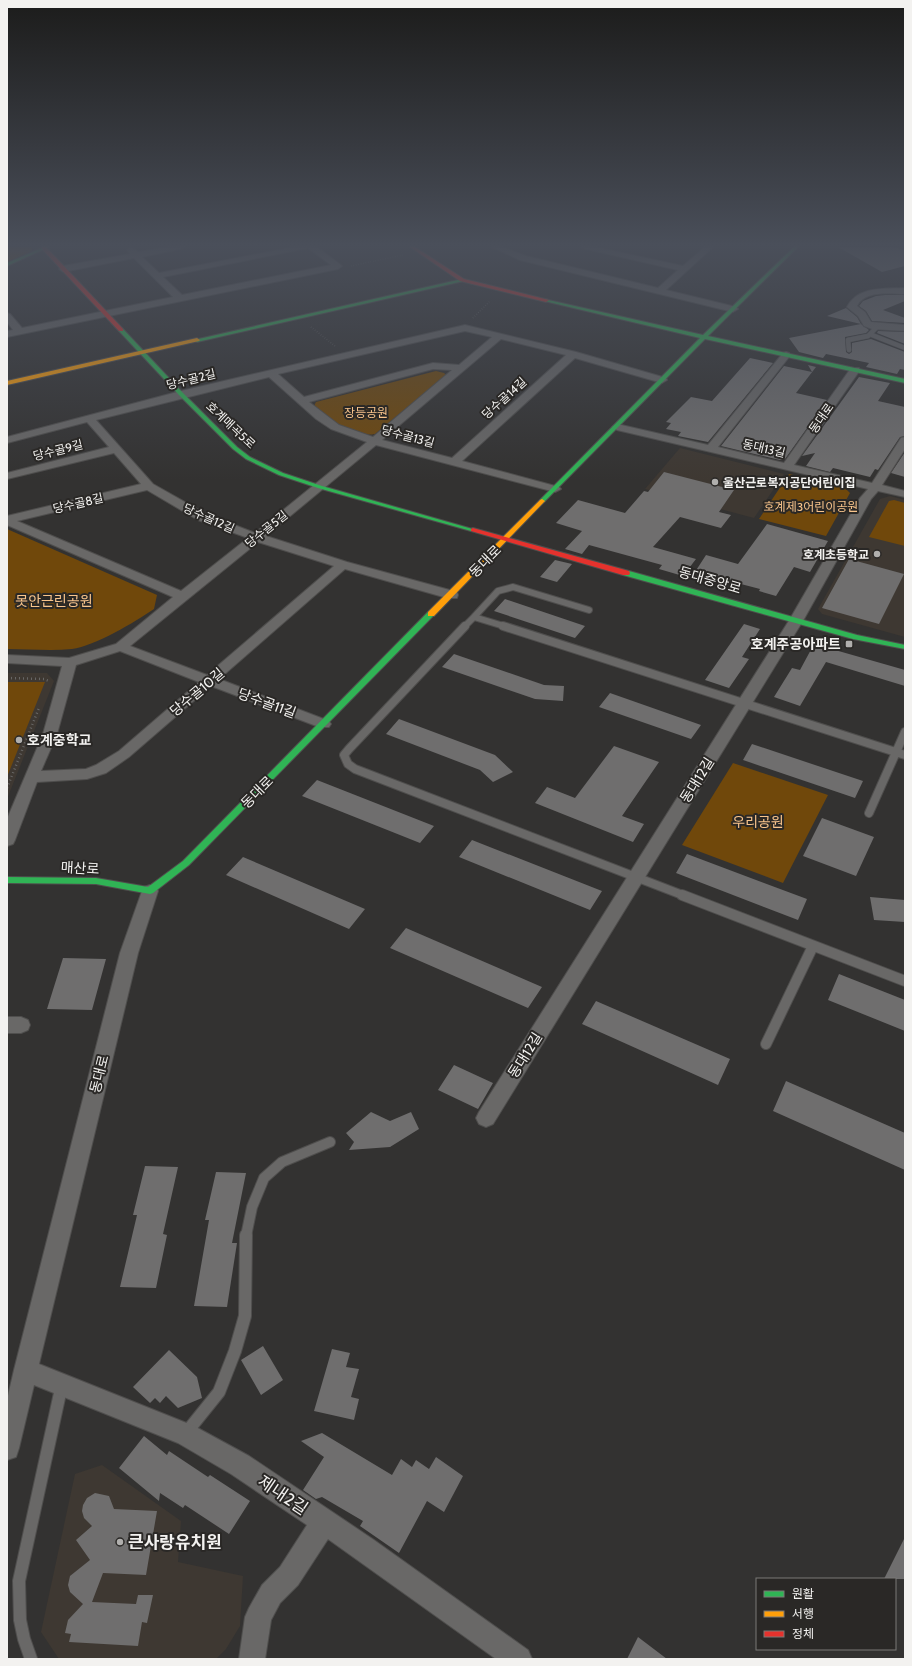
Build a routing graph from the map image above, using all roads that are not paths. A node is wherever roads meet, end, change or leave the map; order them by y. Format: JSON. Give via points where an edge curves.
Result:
{"nodes":[{"id":1,"x":14,"y":325,"type":"edge"},
{"id":2,"x":54,"y":325,"type":"edge"},
{"id":3,"x":115,"y":325,"type":"edge"},
{"id":4,"x":262,"y":325,"type":"edge"},
{"id":5,"x":652,"y":325,"type":"edge"},
{"id":6,"x":717,"y":325,"type":"edge"},
{"id":7,"x":868,"y":325,"type":"edge"},
{"id":8,"x":905,"y":328,"type":"edge"},
{"id":9,"x":874,"y":331,"type":"junction"},
{"id":10,"x":20,"y":332,"type":"junction"},
{"id":11,"x":7,"y":334,"type":"edge"},
{"id":12,"x":500,"y":335,"type":"junction"},
{"id":13,"x":704,"y":337,"type":"junction"},
{"id":14,"x":905,"y":348,"type":"edge"},
{"id":15,"x":849,"y":350,"type":"dead end"},
{"id":16,"x":142,"y":352,"type":"junction"},
{"id":17,"x":572,"y":354,"type":"junction"},
{"id":18,"x":786,"y":355,"type":"junction"},
{"id":19,"x":461,"y":368,"type":"junction"},
{"id":20,"x":855,"y":370,"type":"junction"},
{"id":21,"x":271,"y":373,"type":"junction"},
{"id":22,"x":662,"y":380,"type":"junction"},
{"id":23,"x":905,"y":380,"type":"edge"},
{"id":24,"x":7,"y":382,"type":"edge"},
{"id":25,"x":181,"y":394,"type":"junction"},
{"id":26,"x":301,"y":400,"type":"junction"},
{"id":27,"x":90,"y":418,"type":"junction"},
{"id":28,"x":617,"y":427,"type":"junction"},
{"id":29,"x":7,"y":440,"type":"edge"},
{"id":30,"x":374,"y":440,"type":"junction"},
{"id":31,"x":905,"y":440,"type":"edge"},
{"id":32,"x":115,"y":449,"type":"junction"},
{"id":33,"x":711,"y":449,"type":"junction"},
{"id":34,"x":454,"y":462,"type":"junction"},
{"id":35,"x":787,"y":467,"type":"junction"},
{"id":36,"x":7,"y":476,"type":"edge"},
{"id":37,"x":149,"y":486,"type":"junction"},
{"id":38,"x":320,"y":486,"type":"junction"},
{"id":39,"x":875,"y":487,"type":"junction"},
{"id":40,"x":555,"y":489,"type":"junction"},
{"id":41,"x":905,"y":494,"type":"edge"},
{"id":42,"x":7,"y":520,"type":"edge"},
{"id":43,"x":256,"y":537,"type":"junction"},
{"id":44,"x":508,"y":539,"type":"junction"},
{"id":45,"x":344,"y":566,"type":"junction"},
{"id":46,"x":452,"y":595,"type":"junction"},
{"id":47,"x":182,"y":596,"type":"junction"},
{"id":48,"x":589,"y":610,"type":"dead end"},
{"id":49,"x":474,"y":617,"type":"junction"},
{"id":50,"x":797,"y":619,"type":"junction"},
{"id":51,"x":121,"y":647,"type":"junction"},
{"id":52,"x":905,"y":647,"type":"edge"},
{"id":53,"x":7,"y":659,"type":"edge"},
{"id":54,"x":70,"y":662,"type":"junction"},
{"id":55,"x":209,"y":682,"type":"junction"},
{"id":56,"x":745,"y":703,"type":"junction"},
{"id":57,"x":324,"y":724,"type":"junction"},
{"id":58,"x":905,"y":732,"type":"edge"},
{"id":59,"x":896,"y":752,"type":"junction"},
{"id":60,"x":905,"y":755,"type":"edge"},
{"id":61,"x":31,"y":777,"type":"junction"},
{"id":62,"x":869,"y":813,"type":"dead end"},
{"id":63,"x":7,"y":840,"type":"edge"},
{"id":64,"x":636,"y":878,"type":"junction"},
{"id":65,"x":7,"y":880,"type":"edge"},
{"id":66,"x":150,"y":891,"type":"junction"},
{"id":67,"x":814,"y":946,"type":"junction"},
{"id":68,"x":905,"y":981,"type":"edge"},
{"id":69,"x":766,"y":1044,"type":"dead end"},
{"id":70,"x":486,"y":1118,"type":"dead end"},
{"id":71,"x":330,"y":1142,"type":"dead end"},
{"id":72,"x":26,"y":1370,"type":"junction"},
{"id":73,"x":62,"y":1384,"type":"junction"},
{"id":74,"x":186,"y":1434,"type":"junction"},
{"id":75,"x":7,"y":1448,"type":"edge"},
{"id":76,"x":324,"y":1522,"type":"junction"},
{"id":77,"x":30,"y":1659,"type":"edge"},
{"id":78,"x":252,"y":1659,"type":"edge"},
{"id":79,"x":519,"y":1659,"type":"edge"}],
"edges":[{"from":1,"to":10,"type":"street"},
{"from":2,"to":10,"type":"street"},
{"from":3,"to":16,"type":"street","name":"호계매곡5로"},
{"from":4,"to":16,"type":"street"},
{"from":5,"to":13,"type":"street"},
{"from":6,"to":13,"type":"street","name":"동대로"},
{"from":7,"to":9,"type":"street"},
{"from":8,"to":9,"type":"street"},
{"from":9,"to":14,"type":"lane"},
{"from":9,"to":15,"type":"lane","via":[[848,340]]},
{"from":10,"to":11,"type":"street"},
{"from":12,"to":17,"type":"street","name":"당수골2길"},
{"from":12,"to":19,"type":"street","name":"당수골5길"},
{"from":12,"to":21,"type":"street","name":"당수골2길","via":[[465,328]]},
{"from":13,"to":18,"type":"street"},
{"from":13,"to":22,"type":"street","name":"동대로"},
{"from":16,"to":24,"type":"street"},
{"from":16,"to":25,"type":"street","name":"호계매곡5로"},
{"from":17,"to":22,"type":"street","name":"당수골2길"},
{"from":17,"to":34,"type":"street","name":"당수골14길"},
{"from":18,"to":20,"type":"street"},
{"from":18,"to":33,"type":"street"},
{"from":19,"to":26,"type":"street","via":[[433,366]]},
{"from":19,"to":30,"type":"street","name":"당수골5길"},
{"from":20,"to":23,"type":"street"},
{"from":20,"to":35,"type":"street","name":"동대로"},
{"from":21,"to":25,"type":"street","name":"당수골2길"},
{"from":21,"to":26,"type":"street","name":"당수골13길"},
{"from":22,"to":28,"type":"street","name":"동대로"},
{"from":25,"to":27,"type":"street","name":"당수골2길"},
{"from":25,"to":38,"type":"street","name":"호계매곡5로","via":[[248,458],[281,474]]},
{"from":26,"to":30,"type":"street","name":"당수골13길","via":[[335,427]]},
{"from":27,"to":29,"type":"street","name":"당수골2길"},
{"from":27,"to":32,"type":"street","name":"당수골12길"},
{"from":28,"to":33,"type":"street","name":"동대13길"},
{"from":28,"to":40,"type":"street","name":"동대로"},
{"from":30,"to":34,"type":"street","name":"당수골13길"},
{"from":30,"to":38,"type":"street","name":"당수골5길"},
{"from":31,"to":39,"type":"street","name":"동대12길"},
{"from":32,"to":36,"type":"street","name":"당수골9길"},
{"from":32,"to":37,"type":"street","name":"당수골12길"},
{"from":33,"to":35,"type":"street","name":"동대13길"},
{"from":34,"to":40,"type":"street","name":"당수골13길"},
{"from":35,"to":39,"type":"street","name":"동대13길"},
{"from":37,"to":42,"type":"street","name":"당수골8길"},
{"from":37,"to":43,"type":"street","name":"당수골12길","via":[[202,517]]},
{"from":38,"to":43,"type":"street","name":"당수골5길"},
{"from":38,"to":44,"type":"street","name":"호계매곡5로"},
{"from":39,"to":41,"type":"street","name":"동대13길"},
{"from":39,"to":50,"type":"street","name":"동대12길","via":[[866,498]]},
{"from":40,"to":44,"type":"street","name":"동대로"},
{"from":42,"to":47,"type":"street"},
{"from":43,"to":45,"type":"street","name":"당수골12길"},
{"from":43,"to":47,"type":"street","name":"당수골5길"},
{"from":44,"to":46,"type":"street","name":"동대로"},
{"from":44,"to":50,"type":"street","name":"동대중앙로"},
{"from":45,"to":46,"type":"street","name":"당수골12길"},
{"from":45,"to":55,"type":"street","name":"당수골10길"},
{"from":46,"to":57,"type":"street","name":"동대로"},
{"from":47,"to":51,"type":"street","name":"당수골5길"},
{"from":48,"to":49,"type":"lane","via":[[513,587],[498,591]]},
{"from":49,"to":56,"type":"lane"},
{"from":49,"to":64,"type":"lane","via":[[349,749],[344,755],[348,764],[355,769]]},
{"from":50,"to":52,"type":"street","name":"동대중앙로"},
{"from":50,"to":56,"type":"street","name":"동대12길"},
{"from":51,"to":54,"type":"street","name":"당수골5길"},
{"from":51,"to":55,"type":"street","name":"당수골11길"},
{"from":53,"to":54,"type":"street","name":"당수골5길"},
{"from":54,"to":61,"type":"street","via":[[50,734]]},
{"from":55,"to":57,"type":"street","name":"당수골11길"},
{"from":55,"to":61,"type":"street","name":"당수골10길","via":[[124,754],[101,769],[87,774]]},
{"from":56,"to":59,"type":"lane"},
{"from":56,"to":64,"type":"street","name":"동대12길"},
{"from":57,"to":66,"type":"street","name":"동대로","via":[[186,863]]},
{"from":58,"to":59,"type":"lane"},
{"from":59,"to":60,"type":"lane"},
{"from":59,"to":62,"type":"lane"},
{"from":61,"to":63,"type":"street"},
{"from":64,"to":67,"type":"lane"},
{"from":64,"to":70,"type":"street","name":"동대12길"},
{"from":65,"to":66,"type":"street","name":"매산로","via":[[96,881]]},
{"from":66,"to":72,"type":"street","name":"동대로","via":[[129,953]]},
{"from":67,"to":68,"type":"lane"},
{"from":67,"to":69,"type":"lane"},
{"from":71,"to":74,"type":"lane","via":[[282,1162],[264,1178],[252,1207],[246,1233],[245,1316],[235,1351],[219,1392]]},
{"from":72,"to":73,"type":"street","name":"제내2길"},
{"from":72,"to":75,"type":"street","name":"동대로"},
{"from":73,"to":74,"type":"street","name":"제내2길"},
{"from":73,"to":77,"type":"lane","via":[[19,1581],[18,1611],[21,1632]]},
{"from":74,"to":76,"type":"street","name":"제내2길","via":[[240,1465]]},
{"from":76,"to":78,"type":"street","via":[[289,1576],[271,1594],[258,1617]]},
{"from":76,"to":79,"type":"street","name":"제내2길"}]}
